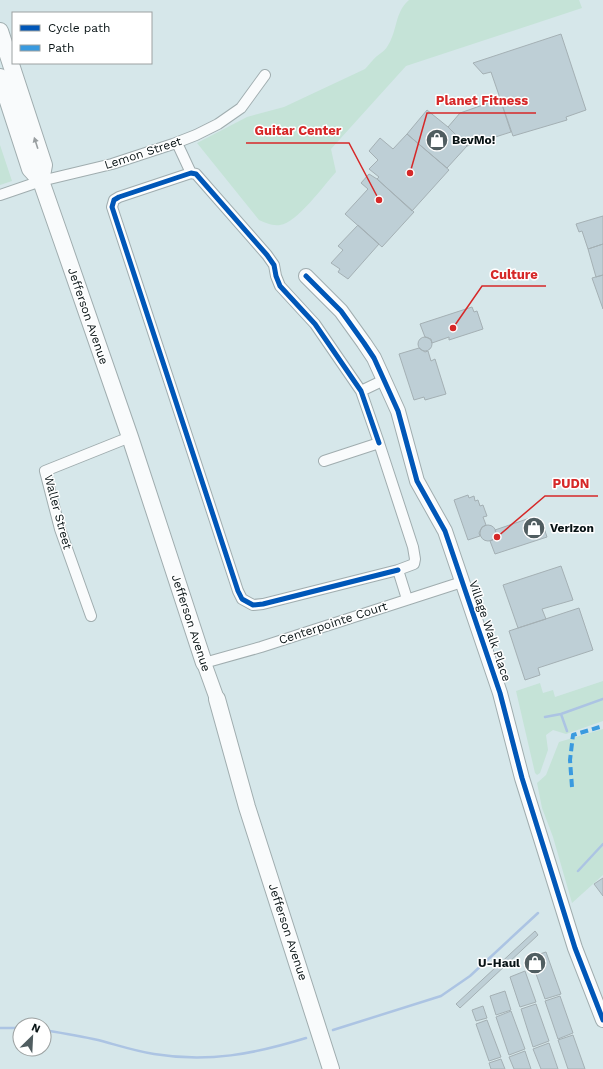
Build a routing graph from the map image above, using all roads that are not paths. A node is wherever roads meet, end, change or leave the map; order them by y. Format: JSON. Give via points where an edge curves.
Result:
{"nodes":[{"id":1,"x":0,"y":31,"type":"edge"},
{"id":2,"x":265,"y":75,"type":"dead end"},
{"id":3,"x":0,"y":77,"type":"edge"},
{"id":4,"x":177,"y":143,"type":"junction"},
{"id":5,"x":191,"y":173,"type":"junction"},
{"id":6,"x":41,"y":181,"type":"junction"},
{"id":7,"x":0,"y":195,"type":"edge"},
{"id":8,"x":306,"y":276,"type":"dead end"},
{"id":9,"x":384,"y":380,"type":"junction"},
{"id":10,"x":361,"y":391,"type":"junction"},
{"id":11,"x":130,"y":437,"type":"junction"},
{"id":12,"x":379,"y":443,"type":"junction"},
{"id":13,"x":324,"y":461,"type":"dead end"},
{"id":14,"x":398,"y":570,"type":"junction"},
{"id":15,"x":462,"y":582,"type":"junction"},
{"id":16,"x":407,"y":599,"type":"junction"},
{"id":17,"x":91,"y":616,"type":"dead end"},
{"id":18,"x":204,"y":663,"type":"junction"},
{"id":19,"x":217,"y":699,"type":"joint"},
{"id":20,"x":603,"y":1020,"type":"edge"},
{"id":21,"x":331,"y":1069,"type":"edge"}],
"edges":[{"from":6,"to":1,"type":"main road","name":"Jefferson Avenue","one_way":true,"via":[[44,166]]},
{"from":2,"to":4,"type":"street","name":"Lemon Street","via":[[241,108],[218,124]]},
{"from":3,"to":6,"type":"main road","name":"Jefferson Avenue","via":[[30,169]]},
{"from":4,"to":5,"type":"street"},
{"from":4,"to":6,"type":"street","name":"Lemon Street","via":[[112,164]]},
{"from":5,"to":10,"type":"street","via":[[196,174],[267,255],[274,265],[280,286],[315,324]]},
{"from":5,"to":14,"type":"street","via":[[119,197],[114,200],[112,207],[242,599],[253,604],[263,604]]},
{"from":6,"to":7,"type":"street","name":"Lemon Street"},
{"from":6,"to":11,"type":"main road","name":"Jefferson Avenue"},
{"from":8,"to":9,"type":"street","name":"Village Walk Place","via":[[341,311],[374,358]]},
{"from":9,"to":10,"type":"street"},
{"from":9,"to":15,"type":"street","name":"Village Walk Place","via":[[398,411],[417,481],[445,531]]},
{"from":10,"to":12,"type":"street"},
{"from":11,"to":17,"type":"street","name":"Waller Street","via":[[45,470],[60,529]]},
{"from":11,"to":18,"type":"main road","name":"Jefferson Avenue"},
{"from":12,"to":13,"type":"street"},
{"from":12,"to":14,"type":"street","via":[[414,547],[414,564]]},
{"from":14,"to":16,"type":"street"},
{"from":15,"to":16,"type":"street","name":"Centerpointe Court"},
{"from":15,"to":20,"type":"street","name":"Village Walk Place","via":[[500,692],[524,784],[571,936]]},
{"from":16,"to":18,"type":"street","name":"Centerpointe Court"},
{"from":18,"to":19,"type":"street","name":"Jefferson Avenue"},
{"from":19,"to":21,"type":"main road","name":"Jefferson Avenue","via":[[247,807]]}]}
